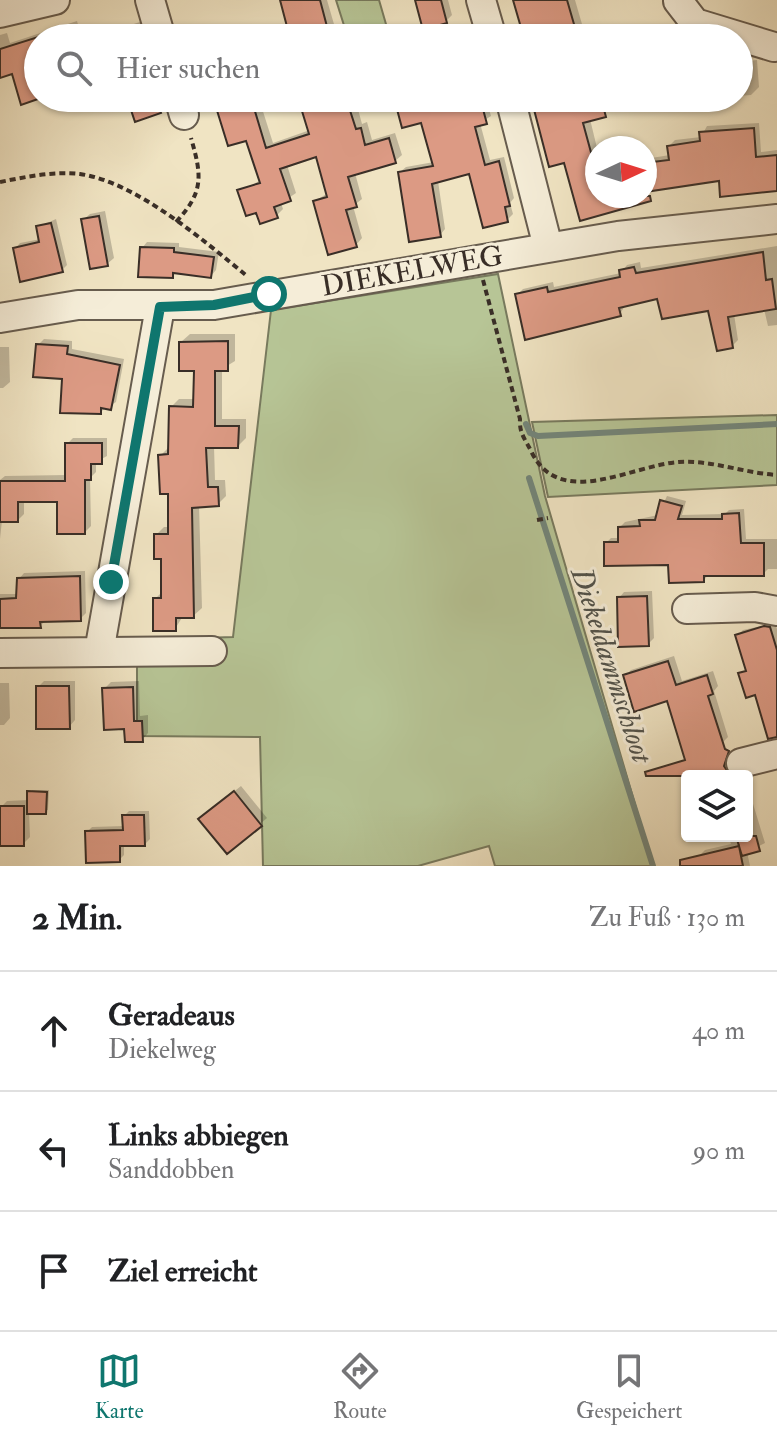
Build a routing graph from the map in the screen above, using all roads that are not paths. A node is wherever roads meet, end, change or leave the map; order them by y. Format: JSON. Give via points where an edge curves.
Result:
{"nodes":[{"id":1,"x":55,"y":0,"type":"edge"},
{"id":2,"x":150,"y":0,"type":"edge"},
{"id":3,"x":481,"y":0,"type":"edge"},
{"id":4,"x":678,"y":8,"type":"edge"},
{"id":5,"x":0,"y":13,"type":"edge"},
{"id":6,"x":157,"y":24,"type":"edge"},
{"id":7,"x":484,"y":24,"type":"edge"},
{"id":8,"x":698,"y":24,"type":"edge"},
{"id":9,"x":753,"y":41,"type":"edge"},
{"id":10,"x":774,"y":47,"type":"dead end"},
{"id":11,"x":514,"y":112,"type":"edge"},
{"id":12,"x":777,"y":219,"type":"edge"},
{"id":13,"x":548,"y":247,"type":"junction"},
{"id":14,"x":160,"y":307,"type":"junction"},
{"id":15,"x":0,"y":318,"type":"edge"},
{"id":16,"x":687,"y":609,"type":"dead end"},
{"id":17,"x":777,"y":611,"type":"edge"},
{"id":18,"x":212,"y":651,"type":"dead end"},
{"id":19,"x":99,"y":652,"type":"junction"},
{"id":20,"x":0,"y":653,"type":"edge"},
{"id":21,"x":777,"y":754,"type":"edge"},
{"id":22,"x":741,"y":763,"type":"dead end"}],
"edges":[{"from":1,"to":5,"type":"street"},
{"from":2,"to":6,"type":"street"},
{"from":3,"to":7,"type":"street"},
{"from":4,"to":8,"type":"street"},
{"from":9,"to":10,"type":"street"},
{"from":11,"to":13,"type":"street"},
{"from":12,"to":13,"type":"street","name":"DIEKELWEG"},
{"from":13,"to":14,"type":"street","name":"DIEKELWEG","via":[[214,305]]},
{"from":14,"to":15,"type":"street","name":"DIEKELWEG","via":[[78,305]]},
{"from":14,"to":19,"type":"street"},
{"from":16,"to":17,"type":"street"},
{"from":18,"to":19,"type":"street"},
{"from":19,"to":20,"type":"street"},
{"from":21,"to":22,"type":"street"}]}
